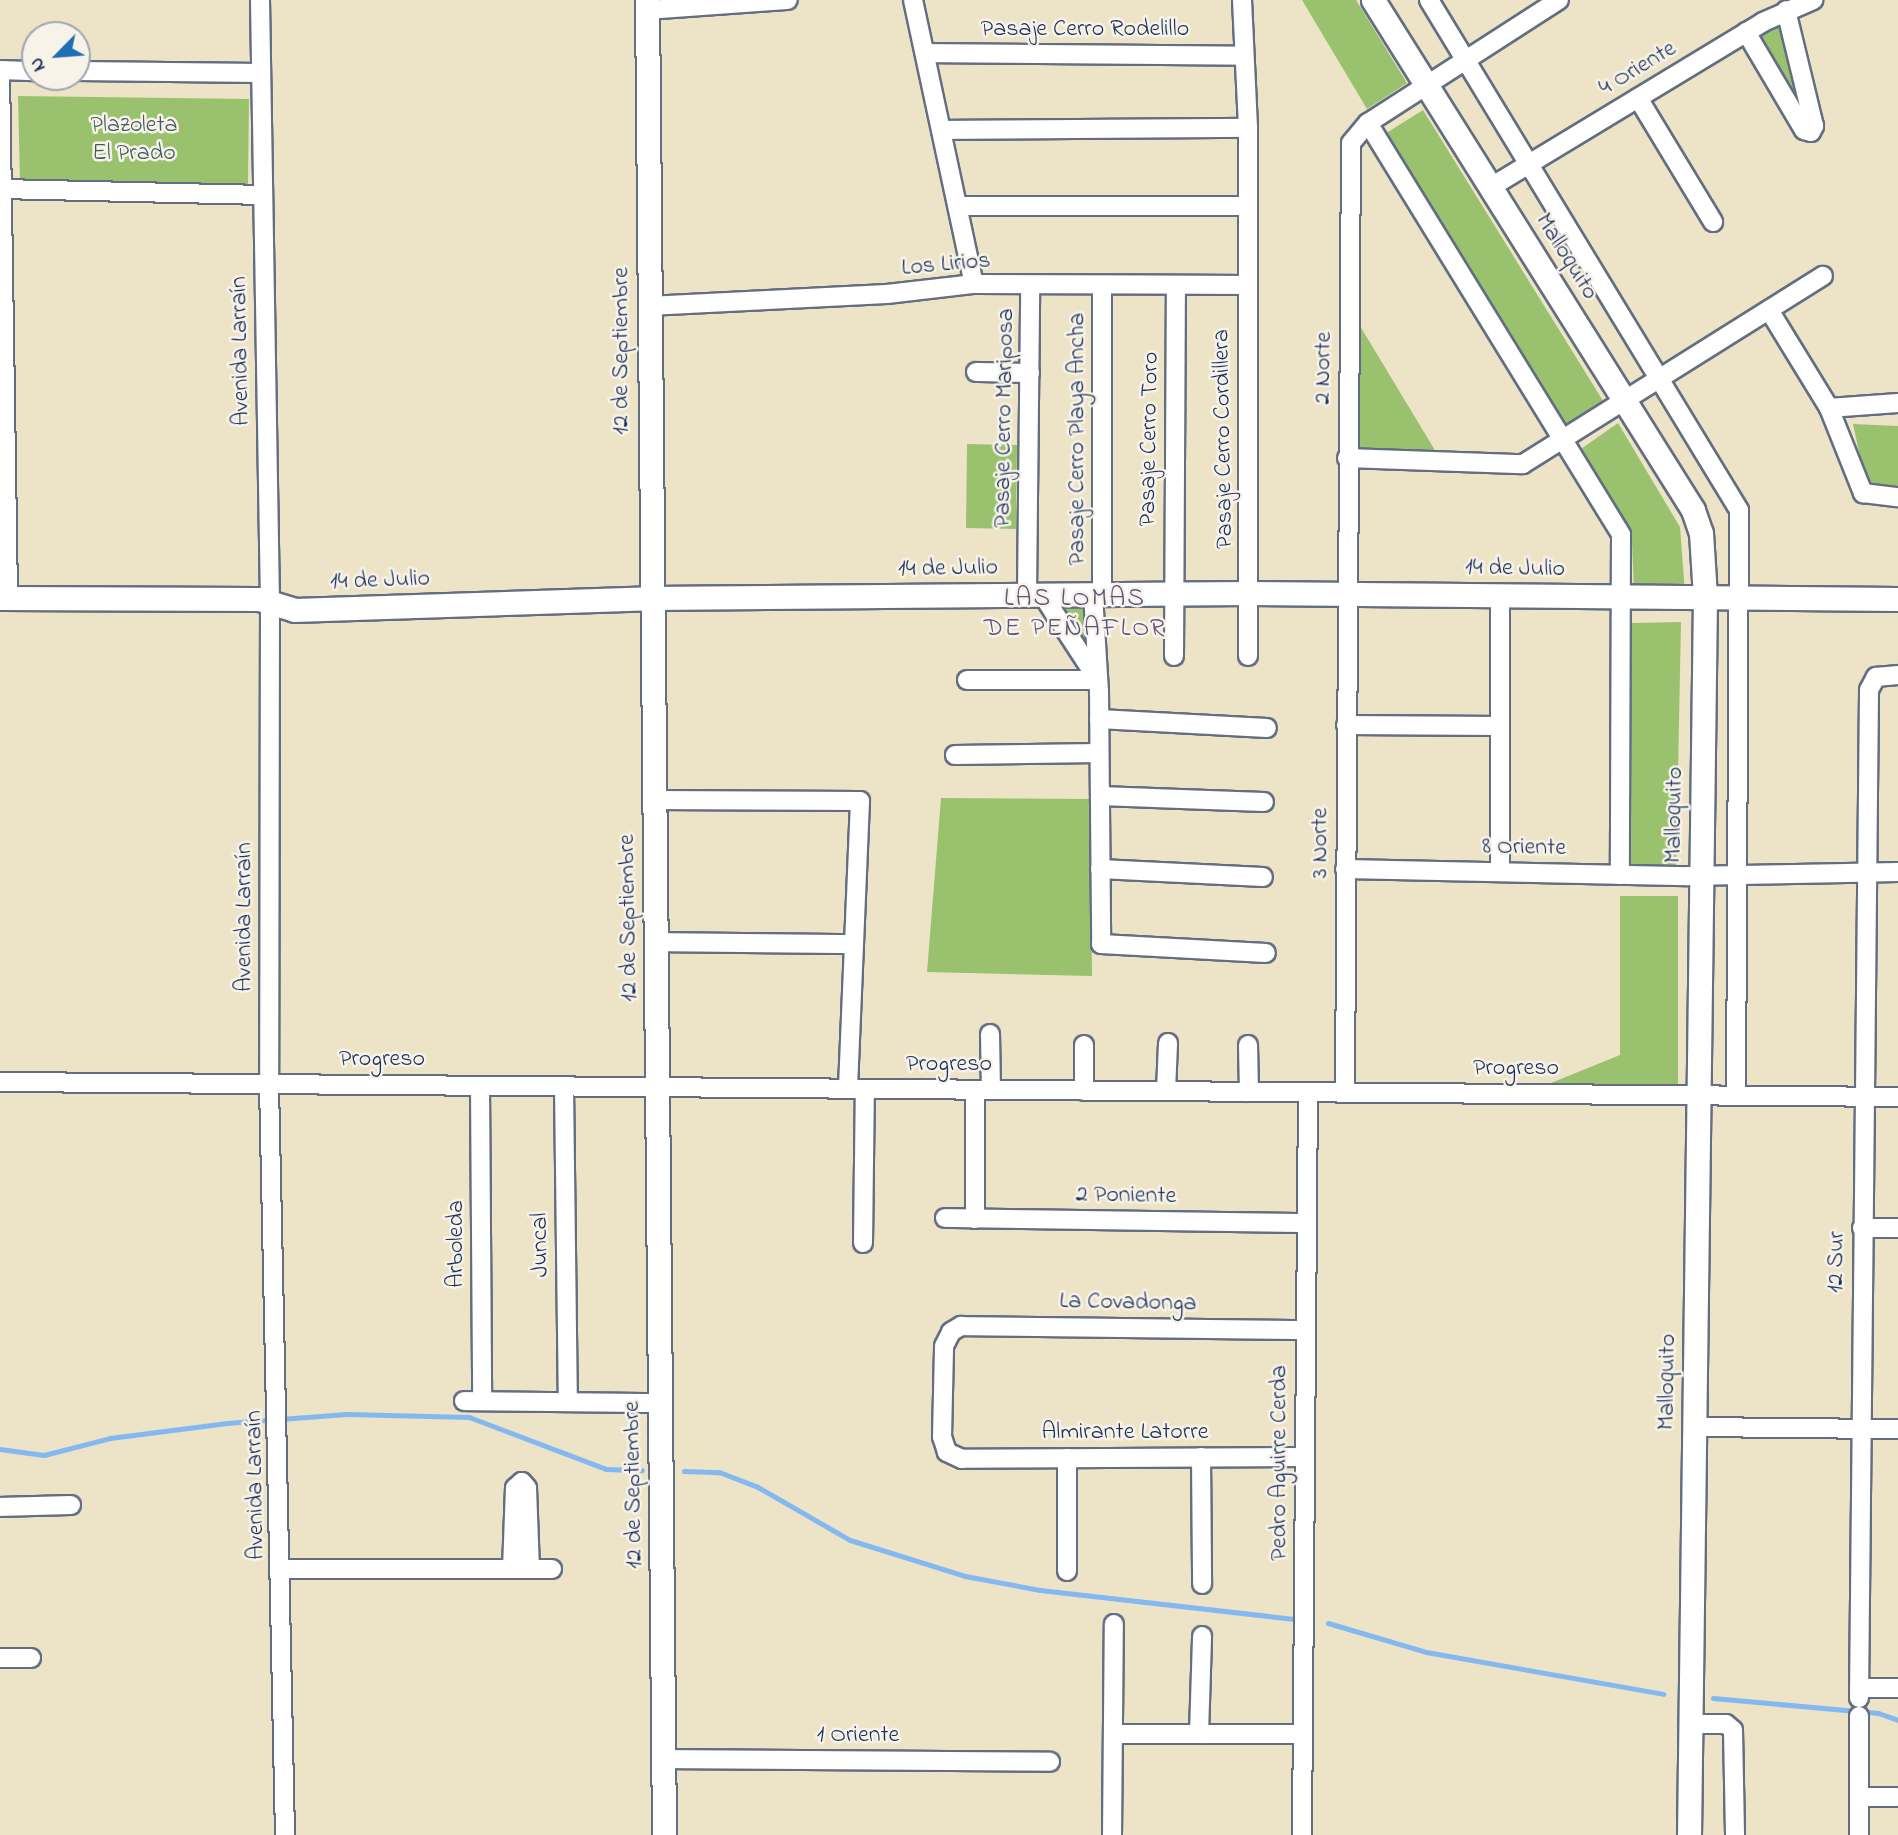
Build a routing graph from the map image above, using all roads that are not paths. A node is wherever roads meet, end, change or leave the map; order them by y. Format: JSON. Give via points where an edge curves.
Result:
{"nodes":[{"id":1,"x":260,"y":0,"type":"edge"},
{"id":2,"x":788,"y":0,"type":"edge"},
{"id":3,"x":913,"y":0,"type":"edge"},
{"id":4,"x":1242,"y":0,"type":"edge"},
{"id":5,"x":1373,"y":0,"type":"edge"},
{"id":6,"x":1429,"y":0,"type":"edge"},
{"id":7,"x":1559,"y":0,"type":"edge"},
{"id":8,"x":1813,"y":0,"type":"edge"},
{"id":9,"x":648,"y":5,"type":"edge"},
{"id":10,"x":1786,"y":10,"type":"junction"},
{"id":11,"x":1746,"y":32,"type":"junction"},
{"id":12,"x":925,"y":54,"type":"junction"},
{"id":13,"x":1244,"y":56,"type":"junction"},
{"id":14,"x":1464,"y":58,"type":"junction"},
{"id":15,"x":0,"y":70,"type":"edge"},
{"id":16,"x":21,"y":71,"type":"edge"},
{"id":17,"x":91,"y":71,"type":"edge"},
{"id":18,"x":261,"y":73,"type":"junction"},
{"id":19,"x":1426,"y":83,"type":"junction"},
{"id":20,"x":1638,"y":98,"type":"junction"},
{"id":21,"x":1368,"y":123,"type":"junction"},
{"id":22,"x":1248,"y":128,"type":"junction"},
{"id":23,"x":941,"y":130,"type":"junction"},
{"id":24,"x":1529,"y":164,"type":"junction"},
{"id":25,"x":1491,"y":187,"type":"junction"},
{"id":26,"x":1,"y":189,"type":"edge"},
{"id":27,"x":263,"y":195,"type":"junction"},
{"id":28,"x":1247,"y":205,"type":"junction"},
{"id":29,"x":958,"y":206,"type":"junction"},
{"id":30,"x":1713,"y":222,"type":"dead end"},
{"id":31,"x":1823,"y":276,"type":"dead end"},
{"id":32,"x":974,"y":284,"type":"junction"},
{"id":33,"x":1030,"y":285,"type":"junction"},
{"id":34,"x":1102,"y":285,"type":"junction"},
{"id":35,"x":1176,"y":285,"type":"junction"},
{"id":36,"x":1247,"y":285,"type":"junction"},
{"id":37,"x":648,"y":306,"type":"junction"},
{"id":38,"x":1769,"y":310,"type":"junction"},
{"id":39,"x":976,"y":372,"type":"dead end"},
{"id":40,"x":1030,"y":373,"type":"junction"},
{"id":41,"x":1660,"y":378,"type":"junction"},
{"id":42,"x":1624,"y":400,"type":"junction"},
{"id":43,"x":1898,"y":403,"type":"edge"},
{"id":44,"x":1829,"y":408,"type":"junction"},
{"id":45,"x":1563,"y":439,"type":"junction"},
{"id":46,"x":1348,"y":458,"type":"junction"},
{"id":47,"x":1898,"y":497,"type":"edge"},
{"id":48,"x":1174,"y":593,"type":"junction"},
{"id":49,"x":1250,"y":593,"type":"junction"},
{"id":50,"x":1035,"y":594,"type":"junction"},
{"id":51,"x":1098,"y":594,"type":"junction"},
{"id":52,"x":1346,"y":594,"type":"junction"},
{"id":53,"x":1500,"y":595,"type":"junction"},
{"id":54,"x":1623,"y":596,"type":"junction"},
{"id":55,"x":1705,"y":597,"type":"junction"},
{"id":56,"x":1740,"y":597,"type":"junction"},
{"id":57,"x":4,"y":598,"type":"edge"},
{"id":58,"x":650,"y":598,"type":"junction"},
{"id":59,"x":1898,"y":599,"type":"edge"},
{"id":60,"x":270,"y":602,"type":"junction"},
{"id":61,"x":1174,"y":656,"type":"dead end"},
{"id":62,"x":1248,"y":656,"type":"dead end"},
{"id":63,"x":1898,"y":675,"type":"edge"},
{"id":64,"x":1095,"y":677,"type":"junction"},
{"id":65,"x":967,"y":680,"type":"dead end"},
{"id":66,"x":1099,"y":719,"type":"junction"},
{"id":67,"x":1346,"y":726,"type":"junction"},
{"id":68,"x":1500,"y":726,"type":"junction"},
{"id":69,"x":1267,"y":728,"type":"dead end"},
{"id":70,"x":1099,"y":753,"type":"junction"},
{"id":71,"x":955,"y":755,"type":"dead end"},
{"id":72,"x":1100,"y":796,"type":"junction"},
{"id":73,"x":653,"y":800,"type":"junction"},
{"id":74,"x":1264,"y":802,"type":"dead end"},
{"id":75,"x":1100,"y":869,"type":"junction"},
{"id":76,"x":1345,"y":869,"type":"junction"},
{"id":77,"x":1866,"y":871,"type":"junction"},
{"id":78,"x":1500,"y":872,"type":"junction"},
{"id":79,"x":1898,"y":872,"type":"edge"},
{"id":80,"x":1738,"y":873,"type":"junction"},
{"id":81,"x":1620,"y":874,"type":"junction"},
{"id":82,"x":1701,"y":874,"type":"junction"},
{"id":83,"x":1263,"y":877,"type":"dead end"},
{"id":84,"x":655,"y":942,"type":"junction"},
{"id":85,"x":854,"y":944,"type":"junction"},
{"id":86,"x":1266,"y":953,"type":"dead end"},
{"id":87,"x":990,"y":1034,"type":"dead end"},
{"id":88,"x":1168,"y":1043,"type":"dead end"},
{"id":89,"x":1084,"y":1045,"type":"dead end"},
{"id":90,"x":1248,"y":1045,"type":"dead end"},
{"id":91,"x":0,"y":1082,"type":"edge"},
{"id":92,"x":269,"y":1084,"type":"junction"},
{"id":93,"x":480,"y":1086,"type":"junction"},
{"id":94,"x":564,"y":1086,"type":"junction"},
{"id":95,"x":659,"y":1087,"type":"junction"},
{"id":96,"x":857,"y":1089,"type":"junction"},
{"id":97,"x":983,"y":1090,"type":"junction"},
{"id":98,"x":1084,"y":1091,"type":"junction"},
{"id":99,"x":1166,"y":1091,"type":"junction"},
{"id":100,"x":1249,"y":1092,"type":"junction"},
{"id":101,"x":1308,"y":1092,"type":"junction"},
{"id":102,"x":1345,"y":1093,"type":"junction"},
{"id":103,"x":1698,"y":1095,"type":"junction"},
{"id":104,"x":1736,"y":1096,"type":"junction"},
{"id":105,"x":1863,"y":1097,"type":"junction"},
{"id":106,"x":1898,"y":1097,"type":"edge"},
{"id":107,"x":945,"y":1218,"type":"dead end"},
{"id":108,"x":975,"y":1219,"type":"junction"},
{"id":109,"x":1307,"y":1223,"type":"junction"},
{"id":110,"x":1862,"y":1228,"type":"junction"},
{"id":111,"x":1898,"y":1228,"type":"edge"},
{"id":112,"x":863,"y":1243,"type":"dead end"},
{"id":113,"x":1306,"y":1330,"type":"junction"},
{"id":114,"x":464,"y":1401,"type":"dead end"},
{"id":115,"x":482,"y":1401,"type":"junction"},
{"id":116,"x":568,"y":1402,"type":"junction"},
{"id":117,"x":659,"y":1403,"type":"junction"},
{"id":118,"x":1694,"y":1427,"type":"junction"},
{"id":119,"x":1859,"y":1428,"type":"junction"},
{"id":120,"x":1898,"y":1429,"type":"edge"},
{"id":121,"x":947,"y":1452,"type":"joint"},
{"id":122,"x":1201,"y":1457,"type":"junction"},
{"id":123,"x":1305,"y":1457,"type":"junction"},
{"id":124,"x":1067,"y":1458,"type":"junction"},
{"id":125,"x":71,"y":1505,"type":"dead end"},
{"id":126,"x":0,"y":1507,"type":"edge"},
{"id":127,"x":282,"y":1569,"type":"junction"},
{"id":128,"x":552,"y":1569,"type":"dead end"},
{"id":129,"x":1067,"y":1571,"type":"dead end"},
{"id":130,"x":1202,"y":1584,"type":"dead end"},
{"id":131,"x":1114,"y":1624,"type":"dead end"},
{"id":132,"x":1202,"y":1636,"type":"dead end"},
{"id":133,"x":0,"y":1658,"type":"edge"},
{"id":134,"x":30,"y":1658,"type":"dead end"},
{"id":135,"x":1898,"y":1688,"type":"edge"},
{"id":136,"x":1859,"y":1700,"type":"junction"},
{"id":137,"x":1690,"y":1724,"type":"junction"},
{"id":138,"x":1113,"y":1734,"type":"junction"},
{"id":139,"x":1199,"y":1734,"type":"junction"},
{"id":140,"x":1303,"y":1734,"type":"junction"},
{"id":141,"x":665,"y":1759,"type":"junction"},
{"id":142,"x":1049,"y":1762,"type":"dead end"},
{"id":143,"x":1859,"y":1797,"type":"junction"},
{"id":144,"x":1897,"y":1797,"type":"edge"},
{"id":145,"x":285,"y":1835,"type":"edge"},
{"id":146,"x":664,"y":1835,"type":"edge"},
{"id":147,"x":1112,"y":1835,"type":"edge"},
{"id":148,"x":1302,"y":1835,"type":"edge"},
{"id":149,"x":1689,"y":1835,"type":"edge"},
{"id":150,"x":1735,"y":1835,"type":"edge"},
{"id":151,"x":1859,"y":1835,"type":"edge"}],
"edges":[{"from":1,"to":18,"type":"street","name":"Avenida Larraín"},
{"from":2,"to":9,"type":"street"},
{"from":3,"to":12,"type":"street"},
{"from":4,"to":13,"type":"street","name":"Pasaje Cerro Cordillera"},
{"from":5,"to":19,"type":"street","name":"Malloquito"},
{"from":6,"to":14,"type":"street"},
{"from":7,"to":14,"type":"street"},
{"from":8,"to":10,"type":"street","name":"4 Oriente"},
{"from":9,"to":37,"type":"street","name":"12 de Septiembre"},
{"from":10,"to":11,"type":"street","name":"4 Oriente"},
{"from":10,"to":11,"type":"street","via":[[1814,126],[1811,132],[1804,130]]},
{"from":11,"to":20,"type":"street","name":"4 Oriente"},
{"from":12,"to":13,"type":"street","name":"Pasaje Cerro Rodelillo"},
{"from":12,"to":23,"type":"street"},
{"from":13,"to":22,"type":"street","name":"Pasaje Cerro Cordillera"},
{"from":14,"to":19,"type":"street"},
{"from":14,"to":24,"type":"street"},
{"from":15,"to":16,"type":"street"},
{"from":15,"to":26,"type":"street"},
{"from":17,"to":18,"type":"street"},
{"from":18,"to":27,"type":"street","name":"Avenida Larraín"},
{"from":19,"to":21,"type":"street"},
{"from":19,"to":25,"type":"street","name":"Malloquito"},
{"from":20,"to":24,"type":"street","name":"4 Oriente"},
{"from":20,"to":30,"type":"street"},
{"from":21,"to":45,"type":"street"},
{"from":21,"to":46,"type":"street","name":"2 Norte","via":[[1351,143]]},
{"from":22,"to":23,"type":"street"},
{"from":22,"to":28,"type":"street","name":"Pasaje Cerro Cordillera"},
{"from":23,"to":29,"type":"street"},
{"from":24,"to":25,"type":"street","name":"4 Oriente"},
{"from":24,"to":41,"type":"street"},
{"from":25,"to":42,"type":"street","name":"Malloquito"},
{"from":26,"to":27,"type":"street"},
{"from":26,"to":57,"type":"street"},
{"from":27,"to":60,"type":"street","name":"Avenida Larraín"},
{"from":28,"to":29,"type":"street"},
{"from":28,"to":36,"type":"street","name":"Pasaje Cerro Cordillera"},
{"from":29,"to":32,"type":"street"},
{"from":31,"to":38,"type":"street"},
{"from":32,"to":33,"type":"street","name":"Los Lirios"},
{"from":32,"to":37,"type":"street","name":"Los Lirios","via":[[887,294]]},
{"from":33,"to":34,"type":"street","name":"Los Lirios"},
{"from":33,"to":40,"type":"street","name":"Pasaje Cerro Mariposa"},
{"from":34,"to":35,"type":"street","name":"Los Lirios"},
{"from":34,"to":51,"type":"street","name":"Pasaje Cerro Playa Ancha"},
{"from":35,"to":36,"type":"street","name":"Los Lirios"},
{"from":35,"to":48,"type":"street","name":"Pasaje Cerro Toro"},
{"from":36,"to":49,"type":"street","name":"Pasaje Cerro Cordillera"},
{"from":37,"to":58,"type":"street","name":"12 de Septiembre"},
{"from":38,"to":41,"type":"street"},
{"from":38,"to":44,"type":"street"},
{"from":39,"to":40,"type":"street"},
{"from":40,"to":50,"type":"street","name":"Pasaje Cerro Mariposa"},
{"from":41,"to":42,"type":"street"},
{"from":41,"to":56,"type":"street","via":[[1737,505]]},
{"from":42,"to":45,"type":"street"},
{"from":42,"to":55,"type":"street","name":"Malloquito","via":[[1693,510],[1702,533]]},
{"from":43,"to":44,"type":"street"},
{"from":44,"to":47,"type":"street","via":[[1863,493]]},
{"from":45,"to":46,"type":"street","via":[[1522,464]]},
{"from":45,"to":54,"type":"street","via":[[1621,535]]},
{"from":46,"to":52,"type":"street","name":"2 Norte"},
{"from":48,"to":49,"type":"street","name":"14 de Julio"},
{"from":48,"to":51,"type":"street","name":"14 de Julio"},
{"from":48,"to":61,"type":"street","name":"Pasaje Cerro Toro"},
{"from":49,"to":52,"type":"street","name":"14 de Julio"},
{"from":49,"to":62,"type":"street","name":"Pasaje Cerro Cordillera"},
{"from":50,"to":51,"type":"street","name":"14 de Julio"},
{"from":50,"to":58,"type":"street","name":"14 de Julio"},
{"from":50,"to":64,"type":"street"},
{"from":51,"to":64,"type":"street","name":"Pasaje Cerro Playa Ancha"},
{"from":52,"to":53,"type":"street","name":"14 de Julio"},
{"from":52,"to":67,"type":"street","name":"3 Norte"},
{"from":53,"to":54,"type":"street","name":"14 de Julio"},
{"from":53,"to":68,"type":"street"},
{"from":54,"to":55,"type":"street","name":"14 de Julio"},
{"from":54,"to":81,"type":"street"},
{"from":55,"to":56,"type":"street","name":"14 de Julio"},
{"from":55,"to":82,"type":"street","name":"Malloquito"},
{"from":56,"to":59,"type":"street","name":"14 de Julio"},
{"from":56,"to":80,"type":"street"},
{"from":57,"to":60,"type":"street","name":"14 de Julio"},
{"from":58,"to":60,"type":"street","name":"14 de Julio","via":[[294,610]]},
{"from":58,"to":73,"type":"street","name":"12 de Septiembre"},
{"from":60,"to":92,"type":"street","name":"Avenida Larraín"},
{"from":63,"to":77,"type":"street","name":"12 Sur","via":[[1873,680],[1869,690]]},
{"from":64,"to":65,"type":"street"},
{"from":64,"to":66,"type":"street","name":"Pasaje Cerro Playa Ancha"},
{"from":66,"to":69,"type":"street"},
{"from":66,"to":70,"type":"street","name":"Pasaje Cerro Playa Ancha"},
{"from":67,"to":68,"type":"street"},
{"from":67,"to":76,"type":"street","name":"3 Norte"},
{"from":68,"to":78,"type":"street"},
{"from":70,"to":71,"type":"street"},
{"from":70,"to":72,"type":"street","name":"Pasaje Cerro Playa Ancha"},
{"from":72,"to":74,"type":"street"},
{"from":72,"to":75,"type":"street","name":"Pasaje Cerro Playa Ancha"},
{"from":73,"to":84,"type":"street","name":"12 de Septiembre"},
{"from":73,"to":85,"type":"street","via":[[860,801]]},
{"from":75,"to":83,"type":"street"},
{"from":75,"to":86,"type":"street","name":"Pasaje Cerro Playa Ancha","via":[[1101,944]]},
{"from":76,"to":78,"type":"street","name":"8 Oriente"},
{"from":76,"to":102,"type":"street","name":"3 Norte"},
{"from":77,"to":79,"type":"street","name":"8 Oriente"},
{"from":77,"to":80,"type":"street","name":"8 Oriente"},
{"from":77,"to":105,"type":"street","name":"12 Sur"},
{"from":78,"to":81,"type":"street","name":"8 Oriente"},
{"from":80,"to":82,"type":"street","name":"8 Oriente"},
{"from":80,"to":104,"type":"street"},
{"from":81,"to":82,"type":"street","name":"8 Oriente"},
{"from":82,"to":103,"type":"street","name":"Malloquito"},
{"from":84,"to":85,"type":"street"},
{"from":84,"to":95,"type":"street","name":"12 de Septiembre"},
{"from":85,"to":96,"type":"street"},
{"from":87,"to":97,"type":"street"},
{"from":88,"to":99,"type":"street"},
{"from":89,"to":98,"type":"street"},
{"from":90,"to":100,"type":"street"},
{"from":91,"to":92,"type":"street","name":"Progreso"},
{"from":92,"to":93,"type":"street","name":"Progreso"},
{"from":92,"to":127,"type":"street","name":"Avenida Larraín"},
{"from":93,"to":94,"type":"street","name":"Progreso"},
{"from":93,"to":115,"type":"street","name":"Arboleda"},
{"from":94,"to":95,"type":"street","name":"Progreso"},
{"from":94,"to":116,"type":"street","name":"Juncal"},
{"from":95,"to":96,"type":"street","name":"Progreso"},
{"from":95,"to":117,"type":"street","name":"12 de Septiembre"},
{"from":96,"to":97,"type":"street","name":"Progreso"},
{"from":96,"to":112,"type":"street"},
{"from":97,"to":98,"type":"street","name":"Progreso"},
{"from":97,"to":108,"type":"street"},
{"from":98,"to":99,"type":"street","name":"Progreso"},
{"from":99,"to":100,"type":"street","name":"Progreso"},
{"from":100,"to":101,"type":"street","name":"Progreso"},
{"from":101,"to":102,"type":"street","name":"Progreso"},
{"from":101,"to":109,"type":"street","name":"Pedro Aguirre Cerda"},
{"from":102,"to":103,"type":"street","name":"Progreso"},
{"from":103,"to":104,"type":"street","name":"Progreso"},
{"from":103,"to":118,"type":"street","name":"Malloquito"},
{"from":104,"to":105,"type":"street","name":"Progreso"},
{"from":105,"to":106,"type":"street","name":"Progreso"},
{"from":105,"to":110,"type":"street","name":"12 Sur"},
{"from":107,"to":108,"type":"street","name":"2 Poniente"},
{"from":108,"to":109,"type":"street","name":"2 Poniente"},
{"from":109,"to":113,"type":"street","name":"Pedro Aguirre Cerda"},
{"from":110,"to":111,"type":"street"},
{"from":110,"to":119,"type":"street","name":"12 Sur"},
{"from":113,"to":121,"type":"street","name":"La Covadonga","via":[[961,1326],[943,1346],[942,1437]]},
{"from":113,"to":123,"type":"street","name":"Pedro Aguirre Cerda"},
{"from":114,"to":115,"type":"street"},
{"from":115,"to":116,"type":"street"},
{"from":116,"to":117,"type":"street"},
{"from":117,"to":141,"type":"street","name":"12 de Septiembre"},
{"from":118,"to":119,"type":"street"},
{"from":118,"to":137,"type":"street","name":"Malloquito"},
{"from":119,"to":120,"type":"street"},
{"from":119,"to":136,"type":"street","name":"12 Sur"},
{"from":121,"to":124,"type":"street","name":"Almirante Latorre","via":[[962,1458]]},
{"from":122,"to":123,"type":"street","name":"Almirante Latorre"},
{"from":122,"to":124,"type":"street","name":"Almirante Latorre"},
{"from":122,"to":130,"type":"street"},
{"from":123,"to":140,"type":"street","name":"Pedro Aguirre Cerda"},
{"from":124,"to":129,"type":"street"},
{"from":125,"to":126,"type":"street"},
{"from":127,"to":128,"type":"street"},
{"from":127,"to":145,"type":"street","name":"Avenida Larraín"},
{"from":131,"to":138,"type":"street"},
{"from":132,"to":139,"type":"street"},
{"from":133,"to":134,"type":"street"},
{"from":135,"to":136,"type":"street"},
{"from":136,"to":143,"type":"street","name":"12 Sur"},
{"from":137,"to":149,"type":"street","name":"Malloquito"},
{"from":137,"to":150,"type":"street","via":[[1726,1724],[1733,1730]]},
{"from":138,"to":139,"type":"street"},
{"from":138,"to":147,"type":"street"},
{"from":139,"to":140,"type":"street"},
{"from":140,"to":148,"type":"street","name":"Pedro Aguirre Cerda"},
{"from":141,"to":142,"type":"street","name":"1 Oriente"},
{"from":141,"to":146,"type":"street","name":"12 de Septiembre"},
{"from":143,"to":144,"type":"street"},
{"from":143,"to":151,"type":"street","name":"12 Sur"}]}
